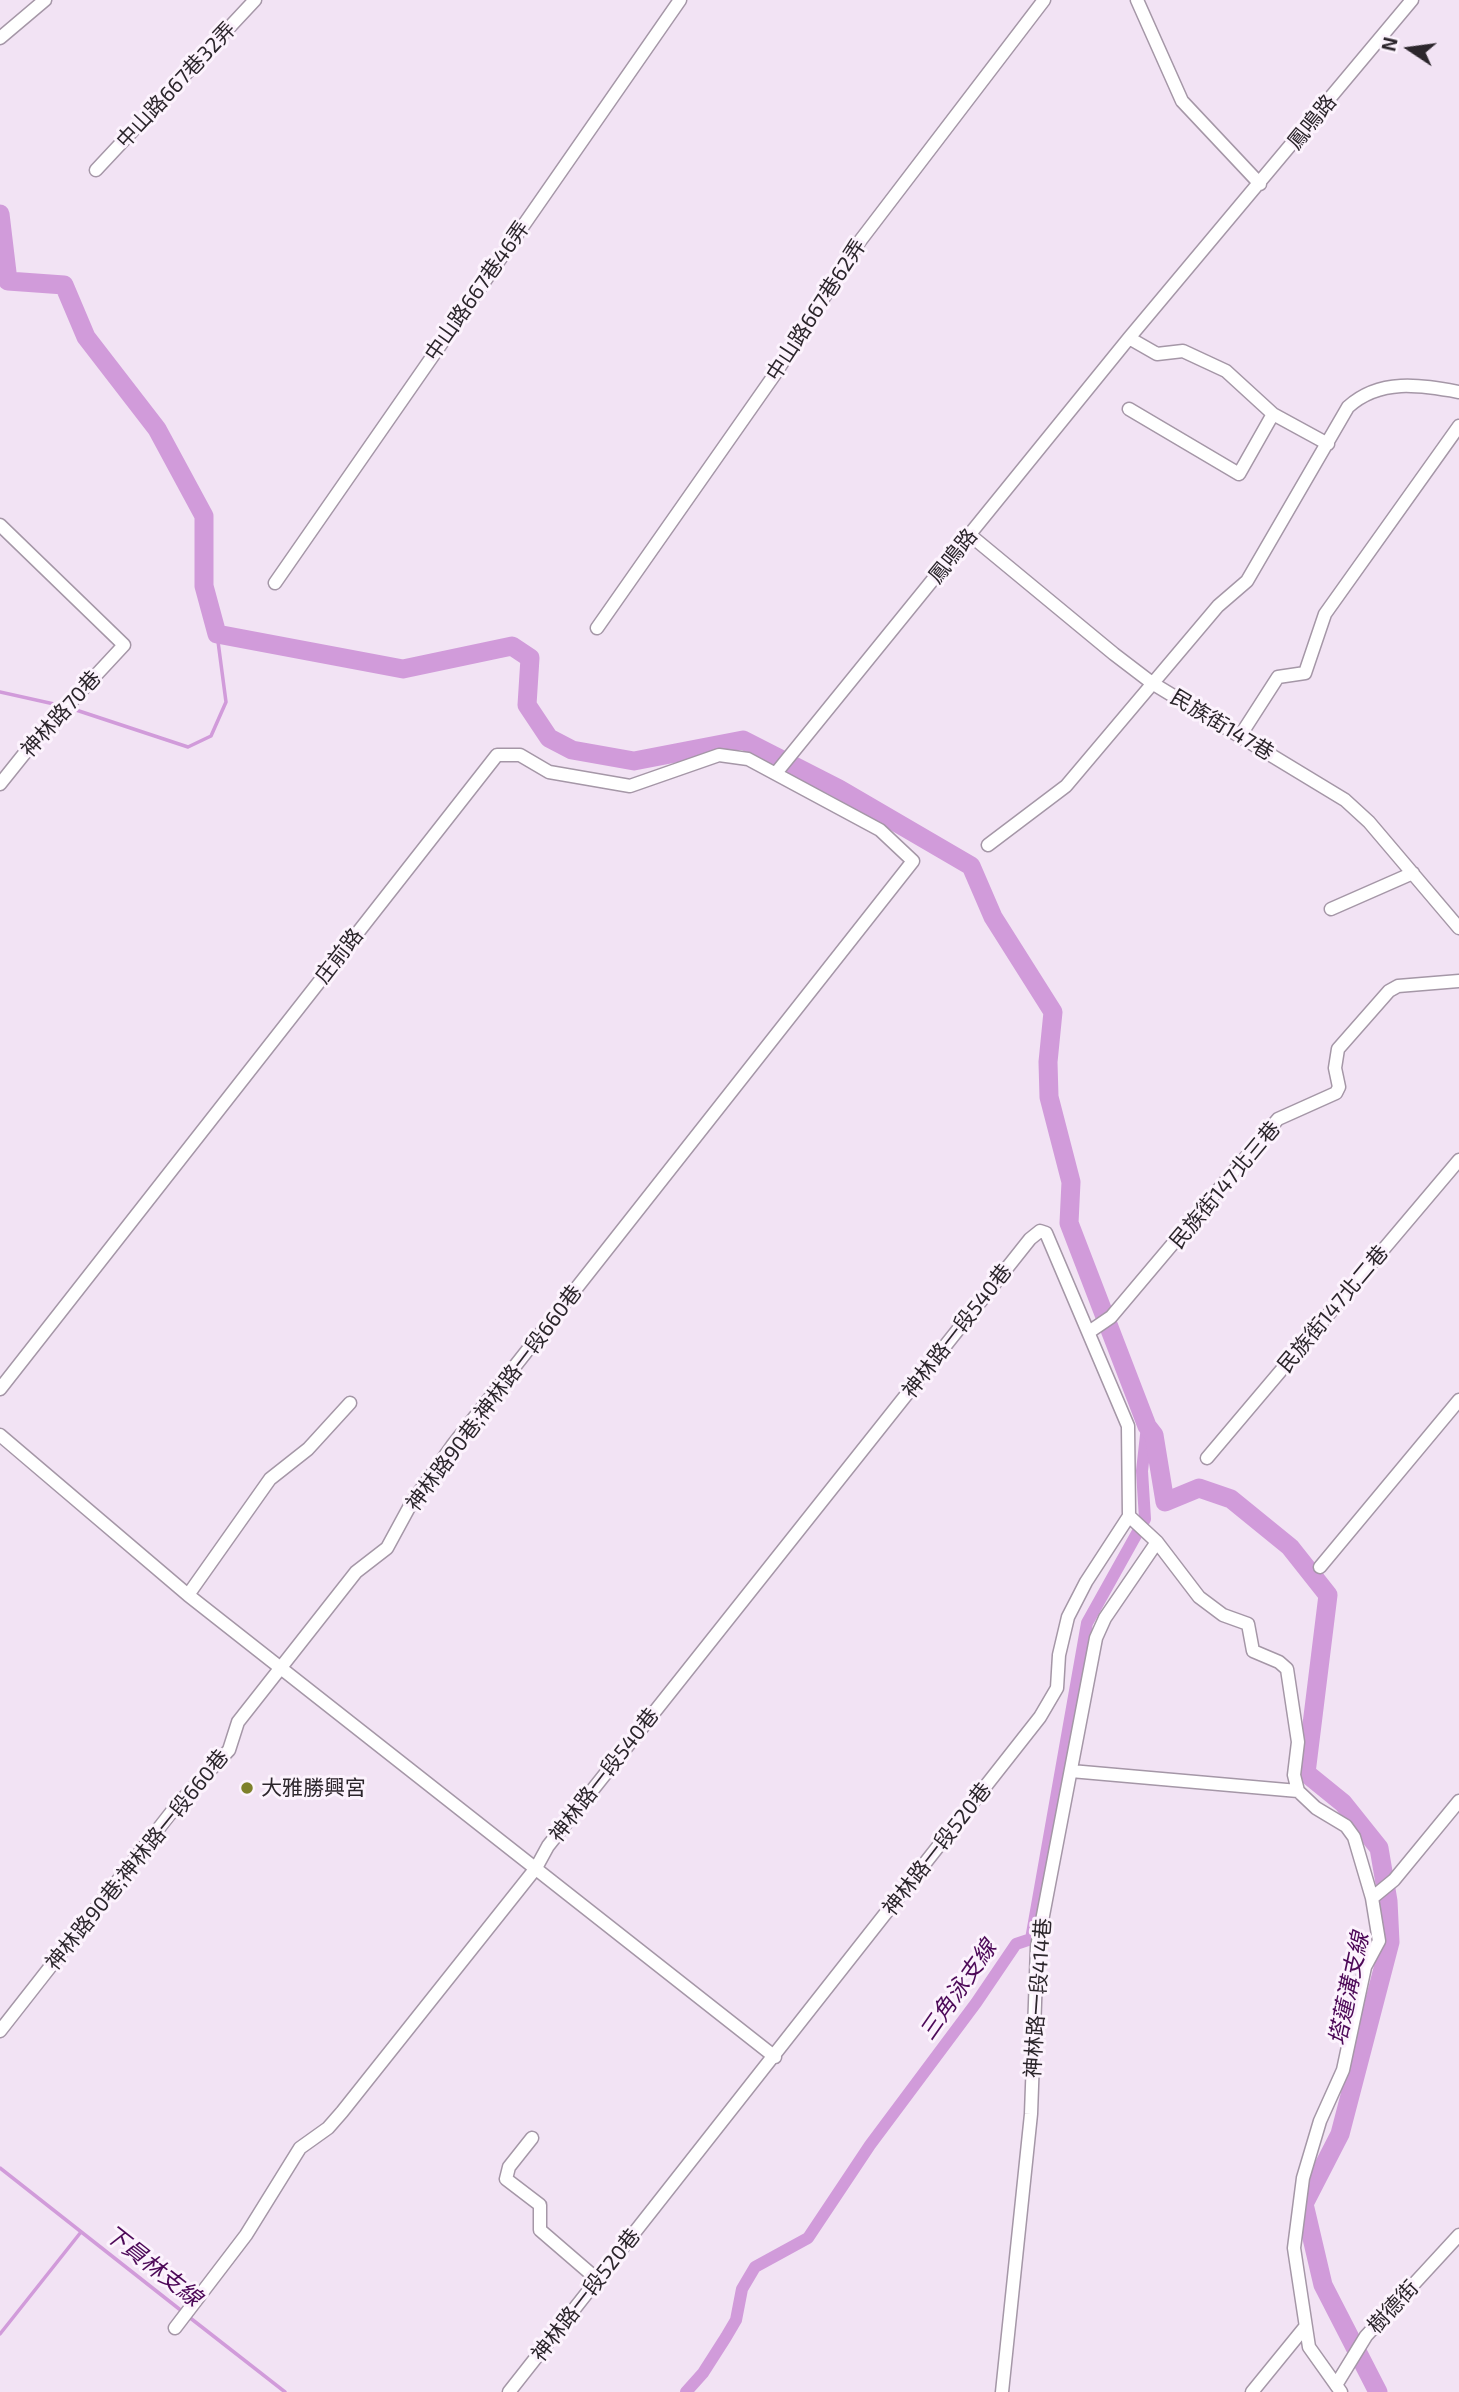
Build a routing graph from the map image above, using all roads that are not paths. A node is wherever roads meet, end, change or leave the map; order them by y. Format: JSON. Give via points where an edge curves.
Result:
{"nodes":[{"id":1,"x":45,"y":0,"type":"edge"},
{"id":2,"x":255,"y":0,"type":"edge"},
{"id":3,"x":680,"y":0,"type":"edge"},
{"id":4,"x":1044,"y":0,"type":"edge"},
{"id":5,"x":1137,"y":0,"type":"edge"},
{"id":6,"x":1412,"y":0,"type":"edge"},
{"id":7,"x":0,"y":38,"type":"edge"},
{"id":8,"x":96,"y":170,"type":"dead end"},
{"id":9,"x":1260,"y":184,"type":"junction"},
{"id":10,"x":1129,"y":338,"type":"junction"},
{"id":11,"x":1459,"y":392,"type":"edge"},
{"id":12,"x":1129,"y":408,"type":"dead end"},
{"id":13,"x":1273,"y":414,"type":"junction"},
{"id":14,"x":1459,"y":426,"type":"edge"},
{"id":15,"x":1328,"y":444,"type":"junction"},
{"id":16,"x":0,"y":525,"type":"edge"},
{"id":17,"x":970,"y":535,"type":"junction"},
{"id":18,"x":275,"y":583,"type":"dead end"},
{"id":19,"x":597,"y":628,"type":"dead end"},
{"id":20,"x":1152,"y":682,"type":"junction"},
{"id":21,"x":1240,"y":736,"type":"junction"},
{"id":22,"x":776,"y":773,"type":"junction"},
{"id":23,"x":0,"y":784,"type":"edge"},
{"id":24,"x":988,"y":845,"type":"dead end"},
{"id":25,"x":1413,"y":873,"type":"junction"},
{"id":26,"x":1331,"y":909,"type":"dead end"},
{"id":27,"x":1457,"y":919,"type":"edge"},
{"id":28,"x":1459,"y":981,"type":"edge"},
{"id":29,"x":1459,"y":1160,"type":"edge"},
{"id":30,"x":1089,"y":1332,"type":"junction"},
{"id":31,"x":0,"y":1390,"type":"edge"},
{"id":32,"x":1459,"y":1400,"type":"edge"},
{"id":33,"x":350,"y":1403,"type":"dead end"},
{"id":34,"x":0,"y":1435,"type":"edge"},
{"id":35,"x":1207,"y":1458,"type":"dead end"},
{"id":36,"x":1129,"y":1517,"type":"junction"},
{"id":37,"x":1157,"y":1542,"type":"junction"},
{"id":38,"x":1320,"y":1567,"type":"dead end"},
{"id":39,"x":188,"y":1595,"type":"junction"},
{"id":40,"x":281,"y":1668,"type":"junction"},
{"id":41,"x":1070,"y":1771,"type":"junction"},
{"id":42,"x":1298,"y":1791,"type":"junction"},
{"id":43,"x":1459,"y":1801,"type":"edge"},
{"id":44,"x":536,"y":1868,"type":"junction"},
{"id":45,"x":1372,"y":1898,"type":"junction"},
{"id":46,"x":0,"y":2031,"type":"edge"},
{"id":47,"x":775,"y":2057,"type":"junction"},
{"id":48,"x":532,"y":2138,"type":"dead end"},
{"id":49,"x":1459,"y":2235,"type":"edge"},
{"id":50,"x":598,"y":2280,"type":"junction"},
{"id":51,"x":1305,"y":2327,"type":"junction"},
{"id":52,"x":174,"y":2328,"type":"dead end"},
{"id":53,"x":1338,"y":2388,"type":"edge"},
{"id":54,"x":509,"y":2392,"type":"edge"},
{"id":55,"x":1002,"y":2392,"type":"edge"},
{"id":56,"x":1252,"y":2392,"type":"edge"}],
"edges":[{"from":1,"to":7,"type":"street"},
{"from":2,"to":8,"type":"street","name":"中山路667巷32弄"},
{"from":3,"to":18,"type":"street","name":"中山路667巷46弄"},
{"from":4,"to":19,"type":"street","name":"中山路667巷62弄","via":[[860,241],[775,374]]},
{"from":5,"to":9,"type":"street","via":[[1182,101]]},
{"from":6,"to":9,"type":"street","name":"鳳鳴路"},
{"from":9,"to":10,"type":"street","name":"鳳鳴路"},
{"from":10,"to":13,"type":"street","via":[[1157,354],[1183,351],[1217,366]]},
{"from":10,"to":17,"type":"street","name":"鳳鳴路"},
{"from":11,"to":15,"type":"street","via":[[1408,384],[1376,389],[1348,407]]},
{"from":12,"to":13,"type":"street","via":[[1239,474]]},
{"from":13,"to":15,"type":"street"},
{"from":14,"to":21,"type":"street","via":[[1325,614],[1305,673],[1279,677]]},
{"from":15,"to":20,"type":"street","via":[[1247,581],[1218,606]]},
{"from":16,"to":23,"type":"street","name":"神林路70巷","via":[[124,645]]},
{"from":17,"to":20,"type":"street","name":"民族街147巷"},
{"from":17,"to":22,"type":"street","name":"鳳鳴路"},
{"from":20,"to":21,"type":"street","name":"民族街147巷"},
{"from":20,"to":24,"type":"street","via":[[1066,786]]},
{"from":21,"to":25,"type":"street","name":"民族街147巷","via":[[1345,800]]},
{"from":22,"to":31,"type":"street","name":"庄前路","via":[[748,759],[719,755],[630,786],[549,772],[520,755],[497,755]]},
{"from":22,"to":40,"type":"street","name":"神林路90巷;神林路一段660巷","via":[[880,830],[913,861],[452,1446],[412,1502],[387,1548],[356,1572]]},
{"from":25,"to":26,"type":"street"},
{"from":25,"to":27,"type":"street","name":"民族街147巷"},
{"from":28,"to":30,"type":"street","name":"民族街147北三巷","via":[[1410,984],[1389,991],[1338,1049],[1336,1093],[1278,1119],[1111,1317]]},
{"from":29,"to":35,"type":"street","name":"民族街147北二巷"},
{"from":30,"to":36,"type":"street","via":[[1128,1426]]},
{"from":30,"to":44,"type":"street","name":"神林路一段540巷","via":[[1046,1233],[1040,1231],[552,1840]]},
{"from":32,"to":38,"type":"street"},
{"from":33,"to":39,"type":"street","via":[[308,1449],[270,1479]]},
{"from":34,"to":39,"type":"street"},
{"from":36,"to":37,"type":"street"},
{"from":36,"to":47,"type":"street","name":"神林路一段520巷","via":[[1068,1617],[1057,1688],[1040,1717]]},
{"from":37,"to":41,"type":"street","name":"神林路一段414巷","via":[[1096,1638]]},
{"from":37,"to":42,"type":"street","via":[[1199,1597],[1223,1615],[1248,1624],[1253,1651],[1287,1669],[1298,1742],[1294,1774]]},
{"from":39,"to":40,"type":"street"},
{"from":40,"to":44,"type":"street"},
{"from":40,"to":46,"type":"street","name":"神林路90巷;神林路一段660巷","via":[[238,1721],[229,1750],[177,1805]]},
{"from":41,"to":42,"type":"street"},
{"from":41,"to":55,"type":"street","name":"神林路一段414巷","via":[[1037,1947],[1031,2114]]},
{"from":42,"to":45,"type":"street","via":[[1354,1837]]},
{"from":43,"to":45,"type":"street","via":[[1394,1880]]},
{"from":44,"to":47,"type":"street"},
{"from":44,"to":52,"type":"street","name":"神林路一段540巷","via":[[342,2112],[300,2148],[246,2235]]},
{"from":45,"to":51,"type":"street","via":[[1379,1941],[1365,1967],[1343,2070],[1320,2121],[1303,2178],[1294,2248]]},
{"from":47,"to":50,"type":"street","name":"神林路一段520巷"},
{"from":48,"to":50,"type":"street","via":[[509,2167],[506,2179],[540,2205],[540,2230]]},
{"from":49,"to":53,"type":"street","name":"樹德街","via":[[1366,2336]]},
{"from":50,"to":54,"type":"street","name":"神林路一段520巷"},
{"from":51,"to":53,"type":"street","via":[[1309,2347]]},
{"from":51,"to":56,"type":"street"}]}
